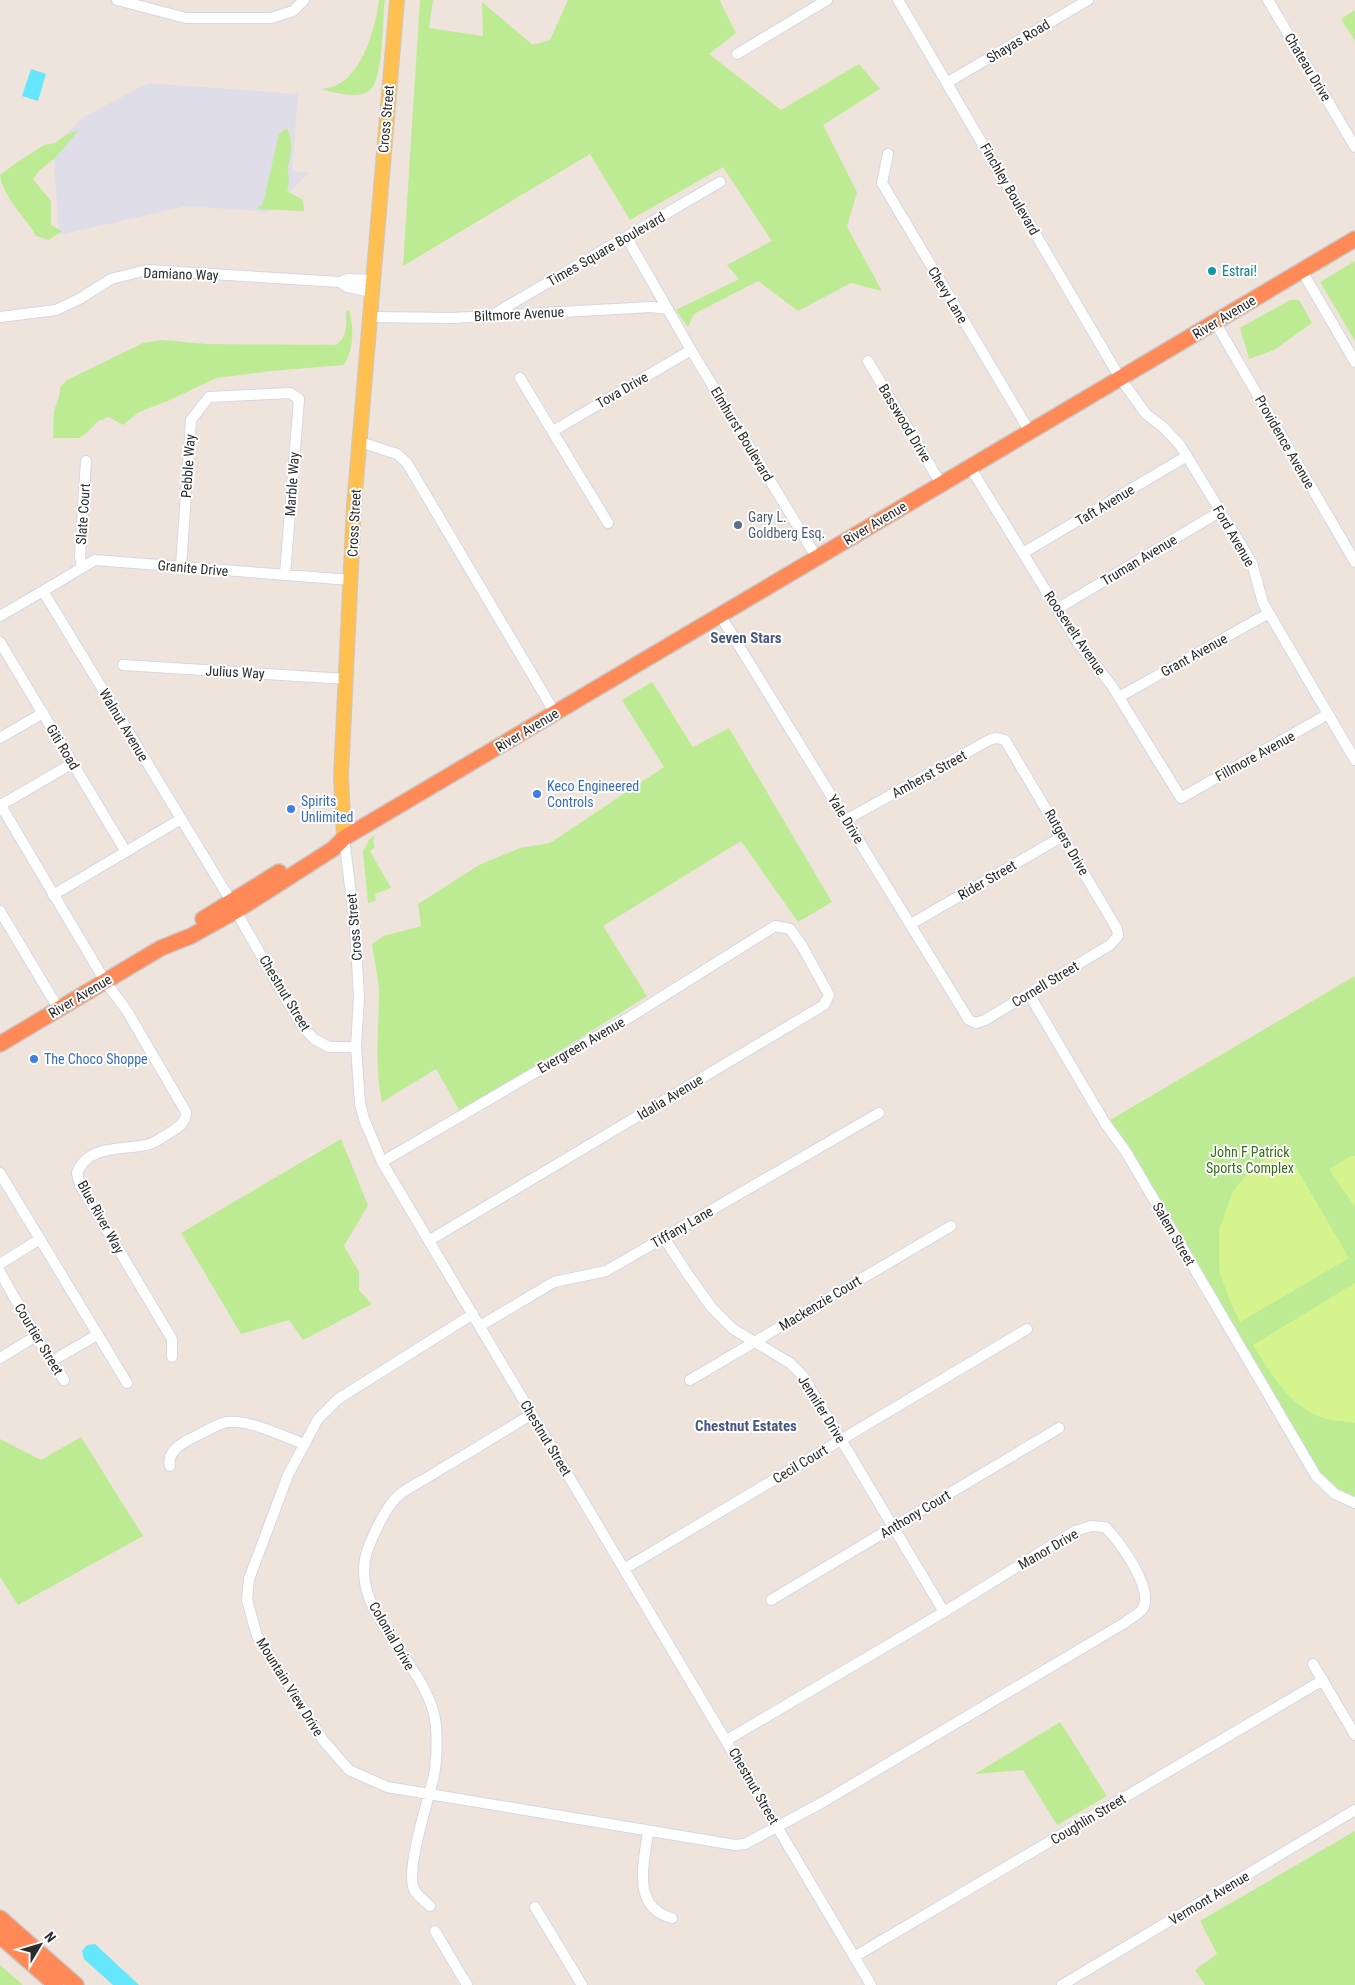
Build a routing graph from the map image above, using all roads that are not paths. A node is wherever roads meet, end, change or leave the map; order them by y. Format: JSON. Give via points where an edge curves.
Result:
{"nodes":[{"id":1,"x":117,"y":0,"type":"edge"},
{"id":2,"x":304,"y":0,"type":"edge"},
{"id":3,"x":397,"y":0,"type":"edge"},
{"id":4,"x":827,"y":0,"type":"edge"},
{"id":5,"x":898,"y":0,"type":"edge"},
{"id":6,"x":1088,"y":0,"type":"edge"},
{"id":7,"x":1268,"y":0,"type":"edge"},
{"id":8,"x":737,"y":54,"type":"dead end"},
{"id":9,"x":948,"y":82,"type":"junction"},
{"id":10,"x":1351,"y":131,"type":"edge"},
{"id":11,"x":1355,"y":147,"type":"edge"},
{"id":12,"x":888,"y":154,"type":"dead end"},
{"id":13,"x":720,"y":182,"type":"dead end"},
{"id":14,"x":627,"y":238,"type":"junction"},
{"id":15,"x":1355,"y":239,"type":"edge"},
{"id":16,"x":1302,"y":271,"type":"junction"},
{"id":17,"x":372,"y":286,"type":"junction"},
{"id":18,"x":668,"y":309,"type":"junction"},
{"id":19,"x":492,"y":315,"type":"junction"},
{"id":20,"x":0,"y":317,"type":"edge"},
{"id":21,"x":370,"y":317,"type":"junction"},
{"id":22,"x":1215,"y":322,"type":"junction"},
{"id":23,"x":691,"y":350,"type":"junction"},
{"id":24,"x":868,"y":361,"type":"dead end"},
{"id":25,"x":1355,"y":362,"type":"edge"},
{"id":26,"x":520,"y":378,"type":"dead end"},
{"id":27,"x":1120,"y":378,"type":"junction"},
{"id":28,"x":294,"y":396,"type":"joint"},
{"id":29,"x":553,"y":431,"type":"junction"},
{"id":30,"x":1030,"y":432,"type":"junction"},
{"id":31,"x":360,"y":442,"type":"junction"},
{"id":32,"x":1187,"y":456,"type":"junction"},
{"id":33,"x":86,"y":461,"type":"dead end"},
{"id":34,"x":970,"y":467,"type":"junction"},
{"id":35,"x":941,"y":484,"type":"junction"},
{"id":36,"x":1221,"y":511,"type":"junction"},
{"id":37,"x":608,"y":523,"type":"dead end"},
{"id":38,"x":1023,"y":553,"type":"junction"},
{"id":39,"x":817,"y":558,"type":"junction"},
{"id":40,"x":1355,"y":562,"type":"edge"},
{"id":41,"x":181,"y":567,"type":"junction"},
{"id":42,"x":82,"y":568,"type":"junction"},
{"id":43,"x":285,"y":575,"type":"junction"},
{"id":44,"x":350,"y":580,"type":"junction"},
{"id":45,"x":43,"y":591,"type":"junction"},
{"id":46,"x":1057,"y":609,"type":"junction"},
{"id":47,"x":1268,"y":613,"type":"junction"},
{"id":48,"x":720,"y":615,"type":"junction"},
{"id":49,"x":0,"y":616,"type":"edge"},
{"id":50,"x":0,"y":642,"type":"edge"},
{"id":51,"x":123,"y":665,"type":"dead end"},
{"id":52,"x":346,"y":679,"type":"junction"},
{"id":53,"x":1119,"y":697,"type":"junction"},
{"id":54,"x":43,"y":713,"type":"junction"},
{"id":55,"x":555,"y":713,"type":"junction"},
{"id":56,"x":1328,"y":714,"type":"junction"},
{"id":57,"x":0,"y":738,"type":"edge"},
{"id":58,"x":1011,"y":746,"type":"joint"},
{"id":59,"x":1355,"y":760,"type":"edge"},
{"id":60,"x":73,"y":763,"type":"junction"},
{"id":61,"x":1181,"y":798,"type":"joint"},
{"id":62,"x":0,"y":805,"type":"edge"},
{"id":63,"x":181,"y":819,"type":"junction"},
{"id":64,"x":846,"y":820,"type":"junction"},
{"id":65,"x":1063,"y":836,"type":"junction"},
{"id":66,"x":344,"y":838,"type":"junction"},
{"id":67,"x":126,"y":852,"type":"junction"},
{"id":68,"x":53,"y":895,"type":"junction"},
{"id":69,"x":234,"y":906,"type":"junction"},
{"id":70,"x":0,"y":911,"type":"edge"},
{"id":71,"x":911,"y":924,"type":"junction"},
{"id":72,"x":778,"y":927,"type":"joint"},
{"id":73,"x":1116,"y":940,"type":"joint"},
{"id":74,"x":106,"y":981,"type":"junction"},
{"id":75,"x":1029,"y":994,"type":"junction"},
{"id":76,"x":58,"y":1008,"type":"junction"},
{"id":77,"x":972,"y":1021,"type":"joint"},
{"id":78,"x":0,"y":1044,"type":"edge"},
{"id":79,"x":356,"y":1047,"type":"junction"},
{"id":80,"x":879,"y":1113,"type":"dead end"},
{"id":81,"x":382,"y":1162,"type":"junction"},
{"id":82,"x":0,"y":1173,"type":"edge"},
{"id":83,"x":951,"y":1226,"type":"dead end"},
{"id":84,"x":40,"y":1238,"type":"junction"},
{"id":85,"x":664,"y":1238,"type":"junction"},
{"id":86,"x":430,"y":1240,"type":"junction"},
{"id":87,"x":0,"y":1264,"type":"edge"},
{"id":88,"x":0,"y":1272,"type":"edge"},
{"id":89,"x":473,"y":1314,"type":"junction"},
{"id":90,"x":480,"y":1326,"type":"junction"},
{"id":91,"x":1027,"y":1329,"type":"dead end"},
{"id":92,"x":97,"y":1335,"type":"junction"},
{"id":93,"x":36,"y":1336,"type":"junction"},
{"id":94,"x":755,"y":1342,"type":"junction"},
{"id":95,"x":172,"y":1357,"type":"dead end"},
{"id":96,"x":0,"y":1358,"type":"edge"},
{"id":97,"x":52,"y":1361,"type":"junction"},
{"id":98,"x":64,"y":1380,"type":"dead end"},
{"id":99,"x":690,"y":1380,"type":"dead end"},
{"id":100,"x":127,"y":1383,"type":"dead end"},
{"id":101,"x":532,"y":1414,"type":"junction"},
{"id":102,"x":1059,"y":1428,"type":"dead end"},
{"id":103,"x":841,"y":1440,"type":"junction"},
{"id":104,"x":305,"y":1444,"type":"junction"},
{"id":105,"x":170,"y":1466,"type":"dead end"},
{"id":106,"x":1355,"y":1503,"type":"edge"},
{"id":107,"x":893,"y":1527,"type":"junction"},
{"id":108,"x":624,"y":1569,"type":"junction"},
{"id":109,"x":772,"y":1600,"type":"dead end"},
{"id":110,"x":944,"y":1612,"type":"junction"},
{"id":111,"x":1313,"y":1664,"type":"dead end"},
{"id":112,"x":1322,"y":1680,"type":"junction"},
{"id":113,"x":1355,"y":1735,"type":"edge"},
{"id":114,"x":727,"y":1740,"type":"junction"},
{"id":115,"x":429,"y":1794,"type":"junction"},
{"id":116,"x":1355,"y":1810,"type":"edge"},
{"id":117,"x":778,"y":1828,"type":"junction"},
{"id":118,"x":648,"y":1832,"type":"junction"},
{"id":119,"x":691,"y":1838,"type":"joint"},
{"id":120,"x":430,"y":1906,"type":"dead end"},
{"id":121,"x":535,"y":1908,"type":"dead end"},
{"id":122,"x":0,"y":1918,"type":"edge"},
{"id":123,"x":672,"y":1918,"type":"dead end"},
{"id":124,"x":435,"y":1930,"type":"dead end"},
{"id":125,"x":0,"y":1936,"type":"edge"},
{"id":126,"x":854,"y":1957,"type":"junction"},
{"id":127,"x":56,"y":1985,"type":"edge"},
{"id":128,"x":76,"y":1985,"type":"edge"},
{"id":129,"x":467,"y":1985,"type":"edge"},
{"id":130,"x":582,"y":1985,"type":"edge"},
{"id":131,"x":871,"y":1985,"type":"edge"},
{"id":132,"x":1062,"y":1985,"type":"edge"}],
"edges":[{"from":1,"to":2,"type":"street","via":[[186,18],[271,18],[293,11]]},
{"from":3,"to":17,"type":"main road","name":"Cross Street"},
{"from":4,"to":8,"type":"street"},
{"from":5,"to":9,"type":"street","name":"Finchley Boulevard"},
{"from":6,"to":9,"type":"street","name":"Shayas Road"},
{"from":7,"to":10,"type":"street","name":"Chateau Drive"},
{"from":9,"to":27,"type":"street","name":"Finchley Boulevard"},
{"from":10,"to":11,"type":"street","name":"Chateau Drive"},
{"from":12,"to":30,"type":"street","name":"Chevy Lane","via":[[882,183]]},
{"from":13,"to":14,"type":"street","name":"Times Square Boulevard"},
{"from":14,"to":18,"type":"street","name":"Elmhurst Boulevard"},
{"from":14,"to":19,"type":"street","name":"Times Square Boulevard"},
{"from":15,"to":16,"type":"highway","name":"River Avenue"},
{"from":16,"to":22,"type":"highway","name":"River Avenue"},
{"from":16,"to":25,"type":"street"},
{"from":17,"to":20,"type":"street","name":"Damiano Way","via":[[347,279],[340,282],[147,270],[111,278],[56,310]]},
{"from":17,"to":21,"type":"main road","name":"Cross Street"},
{"from":18,"to":19,"type":"street","name":"Biltmore Avenue","via":[[651,307]]},
{"from":18,"to":23,"type":"street","name":"Elmhurst Boulevard"},
{"from":19,"to":21,"type":"street","name":"Biltmore Avenue"},
{"from":21,"to":31,"type":"main road","name":"Cross Street"},
{"from":22,"to":27,"type":"highway","name":"River Avenue"},
{"from":22,"to":40,"type":"street","name":"Providence Avenue"},
{"from":23,"to":29,"type":"street","name":"Tova Drive"},
{"from":23,"to":39,"type":"street","name":"Elmhurst Boulevard"},
{"from":24,"to":35,"type":"street","name":"Basswood Drive"},
{"from":26,"to":29,"type":"street"},
{"from":27,"to":30,"type":"highway","name":"River Avenue"},
{"from":27,"to":32,"type":"street","name":"Ford Avenue","via":[[1146,414],[1163,427]]},
{"from":28,"to":41,"type":"street","name":"Pebble Way","via":[[290,393],[209,397],[191,420]]},
{"from":28,"to":43,"type":"street","name":"Marble Way","via":[[299,399]]},
{"from":29,"to":37,"type":"street"},
{"from":30,"to":34,"type":"highway","name":"River Avenue"},
{"from":31,"to":44,"type":"main road","name":"Cross Street"},
{"from":31,"to":55,"type":"street","via":[[397,454],[407,463]]},
{"from":32,"to":36,"type":"street","name":"Ford Avenue"},
{"from":32,"to":38,"type":"street","name":"Taft Avenue"},
{"from":33,"to":42,"type":"street","name":"Slate Court"},
{"from":34,"to":35,"type":"highway","name":"River Avenue"},
{"from":34,"to":38,"type":"street","name":"Roosevelt Avenue"},
{"from":35,"to":39,"type":"highway","name":"River Avenue"},
{"from":36,"to":46,"type":"street","name":"Truman Avenue"},
{"from":36,"to":47,"type":"street","name":"Ford Avenue","via":[[1252,563]]},
{"from":38,"to":46,"type":"street","name":"Roosevelt Avenue"},
{"from":39,"to":48,"type":"highway","name":"River Avenue"},
{"from":41,"to":42,"type":"street","name":"Granite Drive","via":[[95,560]]},
{"from":41,"to":43,"type":"street","name":"Granite Drive"},
{"from":42,"to":45,"type":"street","name":"Granite Drive"},
{"from":43,"to":44,"type":"street","name":"Granite Drive"},
{"from":44,"to":52,"type":"main road","name":"Cross Street"},
{"from":45,"to":49,"type":"street"},
{"from":45,"to":63,"type":"street","name":"Walnut Avenue"},
{"from":46,"to":53,"type":"street","name":"Roosevelt Avenue"},
{"from":47,"to":53,"type":"street","name":"Grant Avenue"},
{"from":47,"to":56,"type":"street","name":"Ford Avenue"},
{"from":48,"to":55,"type":"highway","name":"River Avenue"},
{"from":48,"to":64,"type":"street","name":"Yale Drive"},
{"from":50,"to":54,"type":"street","name":"Giti Road"},
{"from":51,"to":52,"type":"street","name":"Julius Way"},
{"from":52,"to":66,"type":"main road","name":"Cross Street","via":[[341,776]]},
{"from":53,"to":61,"type":"street","name":"Roosevelt Avenue"},
{"from":54,"to":57,"type":"street"},
{"from":54,"to":60,"type":"street","name":"Giti Road"},
{"from":55,"to":66,"type":"highway","name":"River Avenue"},
{"from":56,"to":59,"type":"street","name":"Ford Avenue"},
{"from":56,"to":61,"type":"street","name":"Fillmore Avenue"},
{"from":58,"to":64,"type":"street","name":"Amherst Street","via":[[1006,740],[991,738]]},
{"from":58,"to":65,"type":"street","name":"Rutgers Drive"},
{"from":60,"to":62,"type":"street"},
{"from":60,"to":67,"type":"street","name":"Giti Road"},
{"from":62,"to":68,"type":"street"},
{"from":63,"to":67,"type":"street"},
{"from":63,"to":69,"type":"street","name":"Walnut Avenue"},
{"from":64,"to":71,"type":"street","name":"Yale Drive"},
{"from":65,"to":71,"type":"street","name":"Rider Street"},
{"from":65,"to":73,"type":"street","name":"Rutgers Drive","via":[[1117,929]]},
{"from":66,"to":69,"type":"highway","name":"River Avenue","via":[[330,842]]},
{"from":66,"to":79,"type":"street","name":"Cross Street","via":[[355,926],[359,997]]},
{"from":67,"to":68,"type":"street"},
{"from":68,"to":74,"type":"street"},
{"from":69,"to":74,"type":"highway","name":"River Avenue","via":[[188,928]]},
{"from":69,"to":79,"type":"street","name":"Chestnut Street","via":[[287,1001],[314,1040],[329,1047]]},
{"from":70,"to":76,"type":"street"},
{"from":71,"to":77,"type":"street","name":"Yale Drive"},
{"from":72,"to":81,"type":"street","name":"Evergreen Avenue"},
{"from":72,"to":86,"type":"street","name":"Idalia Avenue","via":[[790,929],[802,946],[829,996],[824,1005]]},
{"from":73,"to":75,"type":"street","name":"Cornell Street"},
{"from":74,"to":76,"type":"highway","name":"River Avenue"},
{"from":74,"to":95,"type":"street","name":"Blue River Way","via":[[184,1106],[186,1118],[178,1128],[156,1141],[103,1151],[83,1162],[77,1173],[172,1339]]},
{"from":75,"to":77,"type":"street","name":"Cornell Street","via":[[985,1020]]},
{"from":75,"to":106,"type":"street","name":"Salem Street","via":[[1126,1152],[1316,1476],[1335,1494]]},
{"from":76,"to":78,"type":"highway","name":"River Avenue"},
{"from":79,"to":81,"type":"street","name":"Chestnut Street","via":[[362,1111]]},
{"from":80,"to":85,"type":"street","name":"Tiffany Lane"},
{"from":81,"to":86,"type":"street","name":"Chestnut Street"},
{"from":82,"to":84,"type":"street"},
{"from":83,"to":94,"type":"street","name":"Mackenzie Court"},
{"from":84,"to":87,"type":"street"},
{"from":84,"to":92,"type":"street"},
{"from":85,"to":90,"type":"street","name":"Tiffany Lane","via":[[606,1271],[554,1282]]},
{"from":85,"to":94,"type":"street","name":"Jennifer Drive","via":[[712,1308],[733,1329]]},
{"from":86,"to":89,"type":"street","name":"Chestnut Street"},
{"from":88,"to":93,"type":"street","name":"Courtier Street"},
{"from":89,"to":90,"type":"street","name":"Chestnut Street"},
{"from":89,"to":104,"type":"street","name":"Mountain View Drive","via":[[338,1399],[318,1419]]},
{"from":90,"to":101,"type":"street","name":"Chestnut Street"},
{"from":91,"to":103,"type":"street","name":"Cecil Court"},
{"from":92,"to":97,"type":"street"},
{"from":92,"to":100,"type":"street"},
{"from":93,"to":96,"type":"street"},
{"from":93,"to":97,"type":"street","name":"Courtier Street"},
{"from":94,"to":99,"type":"street","name":"Mackenzie Court"},
{"from":94,"to":103,"type":"street","name":"Jennifer Drive","via":[[790,1363],[803,1376]]},
{"from":97,"to":98,"type":"street","name":"Courtier Street"},
{"from":101,"to":108,"type":"street","name":"Chestnut Street"},
{"from":101,"to":115,"type":"street","name":"Colonial Drive","via":[[399,1496],[375,1532],[367,1552],[364,1568],[372,1604],[432,1706],[437,1746]]},
{"from":102,"to":107,"type":"street","name":"Anthony Court"},
{"from":103,"to":107,"type":"street","name":"Jennifer Drive"},
{"from":103,"to":108,"type":"street","name":"Cecil Court"},
{"from":104,"to":105,"type":"street","via":[[247,1424],[225,1422],[180,1444],[172,1453]]},
{"from":104,"to":115,"type":"street","name":"Mountain View Drive","via":[[288,1476],[249,1579],[250,1615],[257,1636],[323,1740],[349,1770],[387,1787]]},
{"from":107,"to":109,"type":"street","name":"Anthony Court"},
{"from":107,"to":110,"type":"street","name":"Jennifer Drive"},
{"from":108,"to":114,"type":"street","name":"Chestnut Street"},
{"from":110,"to":114,"type":"street","name":"Manor Drive"},
{"from":110,"to":117,"type":"street","name":"Manor Drive","via":[[1075,1531],[1091,1526],[1105,1527],[1117,1538],[1138,1574],[1146,1596],[1142,1609],[1126,1622]]},
{"from":111,"to":112,"type":"street"},
{"from":112,"to":113,"type":"street"},
{"from":112,"to":126,"type":"street","name":"Coughlin Street"},
{"from":114,"to":117,"type":"street","name":"Chestnut Street"},
{"from":115,"to":118,"type":"street","name":"Mountain View Drive"},
{"from":115,"to":120,"type":"street","name":"Colonial Drive","via":[[413,1861],[412,1881],[414,1890]]},
{"from":116,"to":132,"type":"street","name":"Vermont Avenue"},
{"from":117,"to":119,"type":"street","name":"Manor Drive","via":[[735,1846]]},
{"from":117,"to":126,"type":"street","name":"Chestnut Street"},
{"from":118,"to":119,"type":"street","name":"Mountain View Drive"},
{"from":118,"to":123,"type":"street","via":[[643,1890],[662,1916]]},
{"from":121,"to":130,"type":"street"},
{"from":122,"to":128,"type":"highway"},
{"from":124,"to":129,"type":"street"},
{"from":125,"to":127,"type":"highway"},
{"from":126,"to":131,"type":"street","name":"Chestnut Street"}]}
